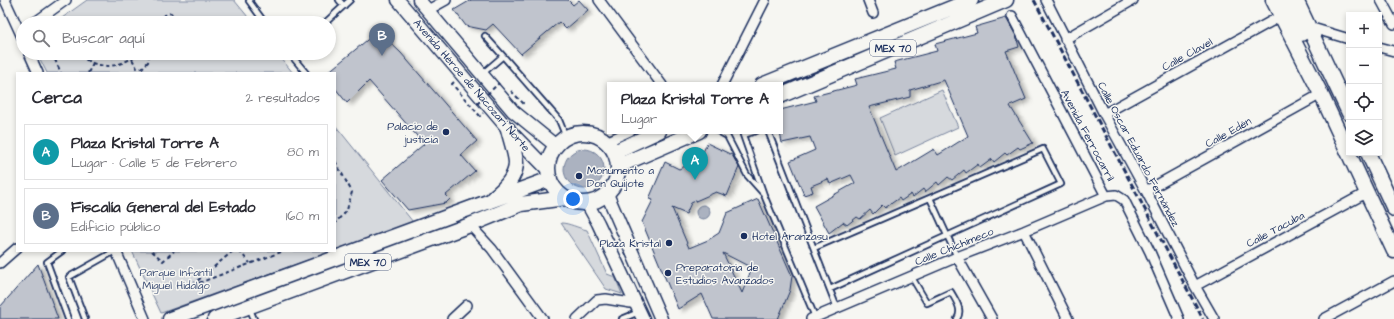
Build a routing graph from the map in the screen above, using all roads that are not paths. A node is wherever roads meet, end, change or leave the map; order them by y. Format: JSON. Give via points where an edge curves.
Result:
{"nodes":[{"id":1,"x":5,"y":0,"type":"edge"},
{"id":2,"x":66,"y":0,"type":"edge"},
{"id":3,"x":250,"y":0,"type":"edge"},
{"id":4,"x":339,"y":0,"type":"edge"},
{"id":5,"x":350,"y":0,"type":"edge"},
{"id":6,"x":398,"y":0,"type":"edge"},
{"id":7,"x":419,"y":0,"type":"edge"},
{"id":8,"x":446,"y":0,"type":"edge"},
{"id":9,"x":599,"y":0,"type":"edge"},
{"id":10,"x":765,"y":0,"type":"edge"},
{"id":11,"x":868,"y":0,"type":"edge"},
{"id":12,"x":971,"y":0,"type":"edge"},
{"id":13,"x":1006,"y":0,"type":"edge"},
{"id":14,"x":1046,"y":0,"type":"edge"},
{"id":15,"x":1133,"y":0,"type":"edge"},
{"id":16,"x":1273,"y":0,"type":"edge"},
{"id":17,"x":1284,"y":0,"type":"edge"},
{"id":18,"x":1296,"y":0,"type":"edge"},
{"id":19,"x":1381,"y":0,"type":"edge"},
{"id":20,"x":344,"y":6,"type":"junction"},
{"id":21,"x":428,"y":10,"type":"junction"},
{"id":22,"x":874,"y":13,"type":"dead end"},
{"id":23,"x":44,"y":16,"type":"edge"},
{"id":24,"x":260,"y":16,"type":"edge"},
{"id":25,"x":333,"y":16,"type":"edge"},
{"id":26,"x":1012,"y":16,"type":"dead end"},
{"id":27,"x":1281,"y":16,"type":"junction"},
{"id":28,"x":16,"y":22,"type":"edge"},
{"id":29,"x":1394,"y":24,"type":"edge"},
{"id":30,"x":1309,"y":27,"type":"junction"},
{"id":31,"x":485,"y":36,"type":"dead end"},
{"id":32,"x":1346,"y":38,"type":"edge"},
{"id":33,"x":1065,"y":39,"type":"junction"},
{"id":34,"x":1382,"y":48,"type":"edge"},
{"id":35,"x":1394,"y":51,"type":"edge"},
{"id":36,"x":503,"y":56,"type":"junction"},
{"id":37,"x":32,"y":60,"type":"edge"},
{"id":38,"x":294,"y":60,"type":"edge"},
{"id":39,"x":38,"y":72,"type":"edge"},
{"id":40,"x":305,"y":72,"type":"edge"},
{"id":41,"x":482,"y":74,"type":"junction"},
{"id":42,"x":660,"y":82,"type":"edge"},
{"id":43,"x":724,"y":82,"type":"edge"},
{"id":44,"x":769,"y":82,"type":"edge"},
{"id":45,"x":1321,"y":94,"type":"junction"},
{"id":46,"x":783,"y":95,"type":"edge"},
{"id":47,"x":1346,"y":107,"type":"edge"},
{"id":48,"x":1104,"y":114,"type":"junction"},
{"id":49,"x":508,"y":130,"type":"junction"},
{"id":50,"x":626,"y":134,"type":"edge"},
{"id":51,"x":650,"y":134,"type":"edge"},
{"id":52,"x":692,"y":134,"type":"edge"},
{"id":53,"x":723,"y":134,"type":"edge"},
{"id":54,"x":748,"y":134,"type":"edge"},
{"id":55,"x":769,"y":134,"type":"edge"},
{"id":56,"x":1342,"y":138,"type":"junction"},
{"id":57,"x":561,"y":142,"type":"junction"},
{"id":58,"x":610,"y":147,"type":"junction"},
{"id":59,"x":1369,"y":156,"type":"edge"},
{"id":60,"x":618,"y":166,"type":"junction"},
{"id":61,"x":549,"y":174,"type":"junction"},
{"id":62,"x":1146,"y":191,"type":"junction"},
{"id":63,"x":1366,"y":193,"type":"junction"},
{"id":64,"x":607,"y":194,"type":"junction"},
{"id":65,"x":764,"y":195,"type":"junction"},
{"id":66,"x":1106,"y":196,"type":"junction"},
{"id":67,"x":565,"y":198,"type":"junction"},
{"id":68,"x":930,"y":198,"type":"junction"},
{"id":69,"x":491,"y":200,"type":"junction"},
{"id":70,"x":587,"y":203,"type":"junction"},
{"id":71,"x":1394,"y":209,"type":"edge"},
{"id":72,"x":470,"y":225,"type":"junction"},
{"id":73,"x":1024,"y":231,"type":"junction"},
{"id":74,"x":947,"y":236,"type":"junction"},
{"id":75,"x":814,"y":248,"type":"junction"},
{"id":76,"x":16,"y":249,"type":"edge"},
{"id":77,"x":1394,"y":251,"type":"edge"},
{"id":78,"x":61,"y":252,"type":"edge"},
{"id":79,"x":114,"y":252,"type":"edge"},
{"id":80,"x":116,"y":252,"type":"edge"},
{"id":81,"x":957,"y":257,"type":"junction"},
{"id":82,"x":0,"y":263,"type":"edge"},
{"id":83,"x":911,"y":276,"type":"junction"},
{"id":84,"x":1394,"y":281,"type":"edge"},
{"id":85,"x":1195,"y":286,"type":"junction"},
{"id":86,"x":830,"y":289,"type":"junction"},
{"id":87,"x":467,"y":305,"type":"dead end"},
{"id":88,"x":837,"y":308,"type":"junction"},
{"id":89,"x":640,"y":312,"type":"edge"},
{"id":90,"x":251,"y":313,"type":"edge"},
{"id":91,"x":813,"y":318,"type":"edge"},
{"id":92,"x":68,"y":319,"type":"edge"},
{"id":93,"x":85,"y":319,"type":"edge"},
{"id":94,"x":145,"y":319,"type":"edge"},
{"id":95,"x":170,"y":319,"type":"edge"},
{"id":96,"x":215,"y":319,"type":"edge"},
{"id":97,"x":452,"y":319,"type":"edge"},
{"id":98,"x":543,"y":319,"type":"edge"},
{"id":99,"x":577,"y":319,"type":"edge"},
{"id":100,"x":622,"y":319,"type":"edge"},
{"id":101,"x":661,"y":319,"type":"edge"},
{"id":102,"x":956,"y":319,"type":"edge"},
{"id":103,"x":992,"y":319,"type":"edge"},
{"id":104,"x":1068,"y":319,"type":"edge"},
{"id":105,"x":1178,"y":319,"type":"edge"},
{"id":106,"x":1214,"y":319,"type":"edge"},
{"id":107,"x":1324,"y":319,"type":"edge"}],
"edges":[{"from":1,"to":28,"type":"street"},
{"from":2,"to":23,"type":"street"},
{"from":3,"to":24,"type":"lane"},
{"from":4,"to":20,"type":"lane"},
{"from":5,"to":20,"type":"lane"},
{"from":6,"to":49,"type":"main road","name":"Avenida Héroe de Nacozari Norte"},
{"from":7,"to":21,"type":"main road","name":"Avenida Héroe de Nacozari Norte"},
{"from":8,"to":21,"type":"street"},
{"from":9,"to":42,"type":"street"},
{"from":10,"to":43,"type":"street"},
{"from":11,"to":22,"type":"street"},
{"from":12,"to":44,"type":"main road","number":"MEX 70"},
{"from":13,"to":46,"type":"main road","number":"MEX 70"},
{"from":14,"to":33,"type":"street","name":"Calle Oscar Eduardo Fernández"},
{"from":15,"to":33,"type":"street"},
{"from":16,"to":27,"type":"main road"},
{"from":17,"to":56,"type":"main road","via":[[1339,113]]},
{"from":18,"to":30,"type":"main road"},
{"from":19,"to":29,"type":"street"},
{"from":20,"to":25,"type":"lane"},
{"from":21,"to":41,"type":"main road","name":"Avenida Héroe de Nacozari Norte"},
{"from":26,"to":66,"type":"street","name":"Avenida Ferrocarril"},
{"from":27,"to":45,"type":"main road"},
{"from":27,"to":48,"type":"street","name":"Calle Clavel"},
{"from":30,"to":32,"type":"street"},
{"from":30,"to":47,"type":"main road"},
{"from":31,"to":36,"type":"lane"},
{"from":33,"to":48,"type":"street","name":"Calle Oscar Eduardo Fernández"},
{"from":34,"to":35,"type":"street"},
{"from":36,"to":41,"type":"lane"},
{"from":36,"to":57,"type":"lane","via":[[559,120]]},
{"from":37,"to":39,"type":"street"},
{"from":38,"to":40,"type":"lane"},
{"from":41,"to":57,"type":"main road","name":"Avenida Héroe de Nacozari Norte","via":[[514,111]]},
{"from":45,"to":56,"type":"main road"},
{"from":45,"to":62,"type":"street","name":"Calle Edén"},
{"from":48,"to":62,"type":"street","name":"Calle Oscar Eduardo Fernández"},
{"from":49,"to":61,"type":"main road","name":"Avenida Héroe de Nacozari Norte"},
{"from":49,"to":69,"type":"main road","via":[[516,164],[511,179]]},
{"from":50,"to":58,"type":"street"},
{"from":51,"to":58,"type":"main road"},
{"from":52,"to":60,"type":"main road"},
{"from":53,"to":65,"type":"lane","via":[[727,136],[747,175]]},
{"from":54,"to":65,"type":"lane","via":[[743,136]]},
{"from":55,"to":75,"type":"lane"},
{"from":56,"to":63,"type":"main road"},
{"from":57,"to":58,"type":"main road","via":[[579,133],[595,135]]},
{"from":57,"to":61,"type":"main road","via":[[549,159]]},
{"from":58,"to":60,"type":"main road"},
{"from":59,"to":71,"type":"main road"},
{"from":60,"to":64,"type":"main road","via":[[615,183]]},
{"from":61,"to":67,"type":"main road","via":[[556,190]]},
{"from":61,"to":69,"type":"main road","number":"MEX 70"},
{"from":62,"to":85,"type":"street","name":"Calle Oscar Eduardo Fernández"},
{"from":63,"to":77,"type":"main road"},
{"from":63,"to":85,"type":"street","name":"Calle Tacuba"},
{"from":64,"to":70,"type":"main road","via":[[599,200]]},
{"from":64,"to":101,"type":"main road"},
{"from":65,"to":91,"type":"lane"},
{"from":66,"to":73,"type":"street","name":"Calle Chichimeco"},
{"from":66,"to":105,"type":"street","name":"Avenida Ferrocarril","via":[[1116,195],[1124,200],[1150,252]]},
{"from":67,"to":70,"type":"main road","number":"MEX 70"},
{"from":67,"to":72,"type":"main road","number":"MEX 70","via":[[521,204]]},
{"from":68,"to":74,"type":"lane"},
{"from":68,"to":74,"type":"lane","via":[[1043,149],[1061,184]]},
{"from":68,"to":75,"type":"lane"},
{"from":69,"to":95,"type":"main road","number":"MEX 70"},
{"from":70,"to":89,"type":"main road"},
{"from":72,"to":90,"type":"main road","number":"MEX 70"},
{"from":72,"to":98,"type":"street","via":[[492,250]]},
{"from":73,"to":81,"type":"street","name":"Calle Chichimeco"},
{"from":73,"to":104,"type":"street"},
{"from":74,"to":81,"type":"lane"},
{"from":74,"to":86,"type":"lane"},
{"from":75,"to":86,"type":"lane"},
{"from":76,"to":82,"type":"street"},
{"from":78,"to":92,"type":"lane","via":[[47,262]]},
{"from":79,"to":93,"type":"lane","via":[[69,277]]},
{"from":80,"to":94,"type":"street"},
{"from":81,"to":83,"type":"street","name":"Calle Chichimeco"},
{"from":81,"to":103,"type":"street"},
{"from":83,"to":88,"type":"street","name":"Calle Chichimeco"},
{"from":83,"to":102,"type":"lane","via":[[928,303],[951,292],[959,308]]},
{"from":84,"to":107,"type":"street"},
{"from":85,"to":106,"type":"street","name":"Calle Oscar Eduardo Fernández"},
{"from":86,"to":88,"type":"lane"},
{"from":87,"to":97,"type":"street"},
{"from":88,"to":91,"type":"street","name":"Calle Chichimeco"},
{"from":89,"to":99,"type":"street","via":[[606,299],[598,300]]},
{"from":89,"to":100,"type":"lane"},
{"from":90,"to":96,"type":"main road","number":"MEX 70"}]}
